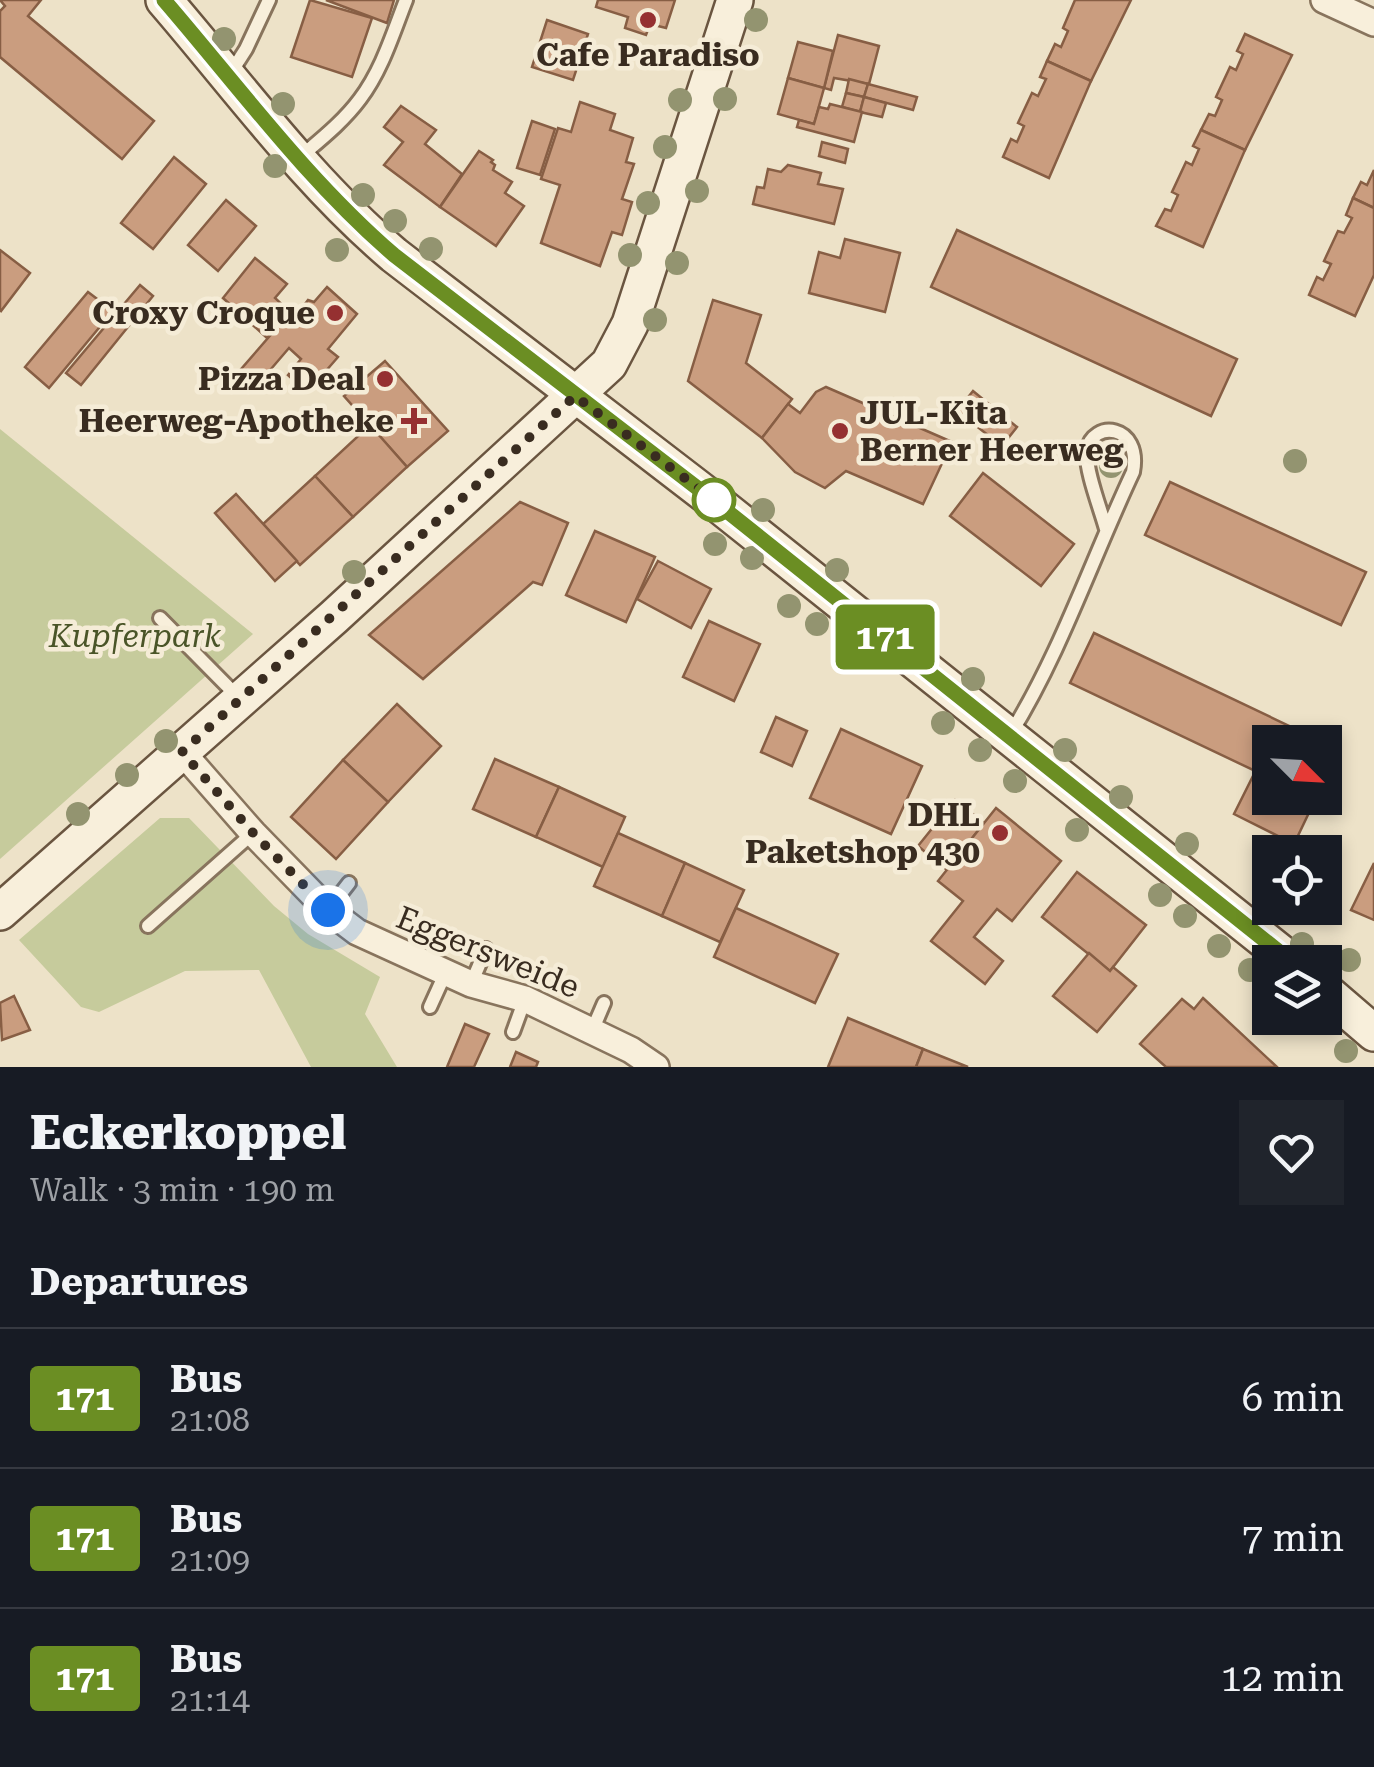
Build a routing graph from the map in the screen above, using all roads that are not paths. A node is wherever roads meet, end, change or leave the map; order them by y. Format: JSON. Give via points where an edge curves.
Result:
{"nodes":[{"id":1,"x":164,"y":0,"type":"edge"},
{"id":2,"x":269,"y":0,"type":"edge"},
{"id":3,"x":406,"y":0,"type":"edge"},
{"id":4,"x":735,"y":0,"type":"edge"},
{"id":5,"x":1324,"y":0,"type":"edge"},
{"id":6,"x":1374,"y":23,"type":"edge"},
{"id":7,"x":228,"y":76,"type":"junction"},
{"id":8,"x":297,"y":160,"type":"junction"},
{"id":9,"x":575,"y":396,"type":"junction"},
{"id":10,"x":1106,"y":529,"type":"junction"},
{"id":11,"x":160,"y":618,"type":"dead end"},
{"id":12,"x":241,"y":700,"type":"junction"},
{"id":13,"x":1010,"y":736,"type":"junction"},
{"id":14,"x":182,"y":752,"type":"junction"},
{"id":15,"x":254,"y":834,"type":"junction"},
{"id":16,"x":350,"y":883,"type":"dead end"},
{"id":17,"x":328,"y":910,"type":"junction"},
{"id":18,"x":0,"y":912,"type":"edge"},
{"id":19,"x":148,"y":926,"type":"dead end"},
{"id":20,"x":1271,"y":945,"type":"edge"},
{"id":21,"x":486,"y":950,"type":"dead end"},
{"id":22,"x":445,"y":974,"type":"junction"},
{"id":23,"x":471,"y":984,"type":"junction"},
{"id":24,"x":525,"y":999,"type":"junction"},
{"id":25,"x":604,"y":1004,"type":"dead end"},
{"id":26,"x":1342,"y":1006,"type":"edge"},
{"id":27,"x":430,"y":1007,"type":"dead end"},
{"id":28,"x":592,"y":1031,"type":"junction"},
{"id":29,"x":513,"y":1032,"type":"dead end"},
{"id":30,"x":1374,"y":1033,"type":"edge"},
{"id":31,"x":656,"y":1067,"type":"edge"}],
"edges":[{"from":1,"to":7,"type":"street"},
{"from":2,"to":7,"type":"lane"},
{"from":3,"to":8,"type":"lane","via":[[362,98]]},
{"from":4,"to":9,"type":"street","via":[[630,324],[608,364]]},
{"from":5,"to":6,"type":"street"},
{"from":7,"to":8,"type":"street"},
{"from":8,"to":9,"type":"street","via":[[350,218]]},
{"from":9,"to":12,"type":"street"},
{"from":9,"to":13,"type":"street"},
{"from":10,"to":10,"type":"lane","via":[[1135,458],[1128,438],[1115,432],[1099,434],[1087,452]]},
{"from":10,"to":13,"type":"lane"},
{"from":11,"to":12,"type":"lane"},
{"from":12,"to":14,"type":"street"},
{"from":13,"to":20,"type":"street"},
{"from":14,"to":15,"type":"street","name":"Eggersweide"},
{"from":14,"to":18,"type":"street"},
{"from":15,"to":17,"type":"street","name":"Eggersweide"},
{"from":15,"to":19,"type":"lane"},
{"from":16,"to":17,"type":"lane"},
{"from":17,"to":22,"type":"street","name":"Eggersweide","via":[[357,932]]},
{"from":21,"to":23,"type":"lane"},
{"from":22,"to":23,"type":"street","name":"Eggersweide"},
{"from":22,"to":27,"type":"lane"},
{"from":23,"to":24,"type":"street","name":"Eggersweide"},
{"from":24,"to":28,"type":"street","name":"Eggersweide"},
{"from":24,"to":29,"type":"lane"},
{"from":25,"to":28,"type":"lane"},
{"from":26,"to":30,"type":"street"},
{"from":28,"to":31,"type":"street","name":"Eggersweide"}]}
